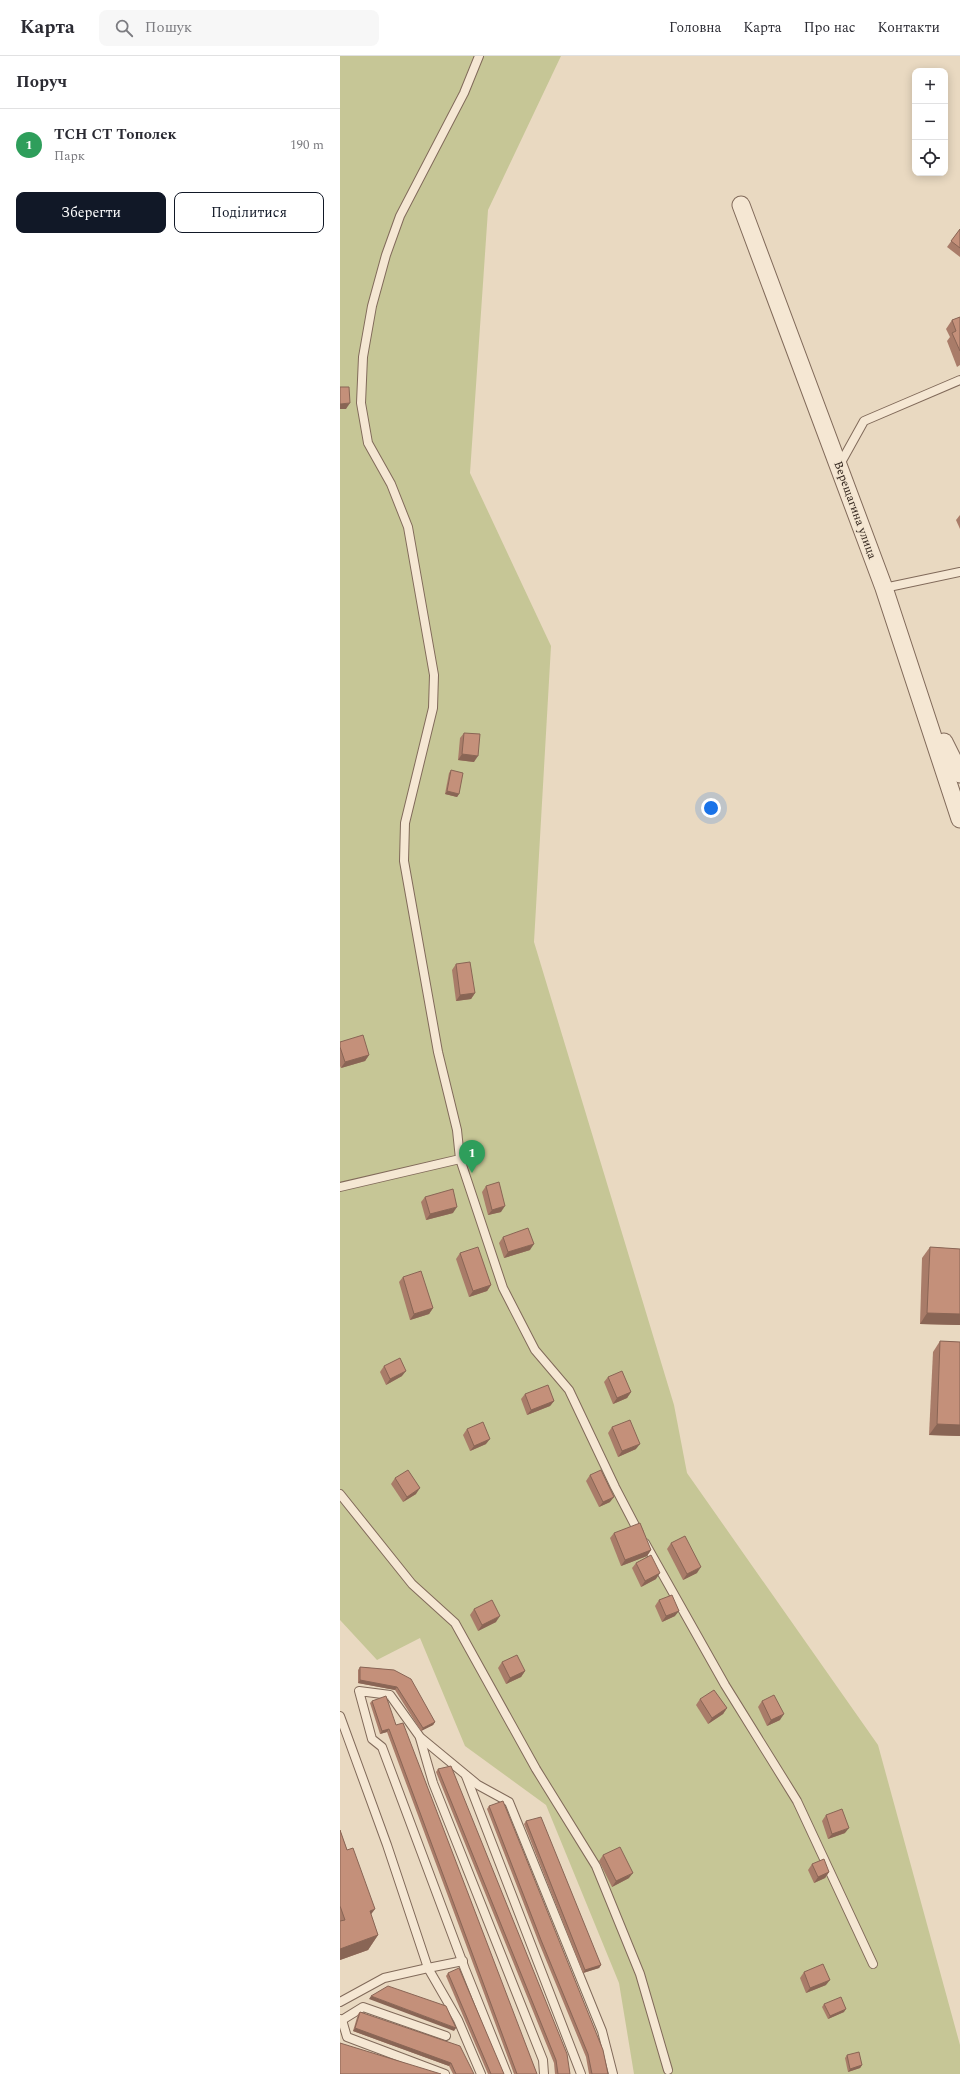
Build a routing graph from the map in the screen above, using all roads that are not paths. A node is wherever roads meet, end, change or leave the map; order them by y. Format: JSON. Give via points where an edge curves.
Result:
{"nodes":[{"id":1,"x":479,"y":56,"type":"edge"},
{"id":2,"x":741,"y":205,"type":"dead end"},
{"id":3,"x":960,"y":380,"type":"edge"},
{"id":4,"x":839,"y":467,"type":"junction"},
{"id":5,"x":960,"y":572,"type":"edge"},
{"id":6,"x":884,"y":588,"type":"junction"},
{"id":7,"x":919,"y":696,"type":"junction"},
{"id":8,"x":960,"y":774,"type":"edge"},
{"id":9,"x":960,"y":819,"type":"edge"},
{"id":10,"x":460,"y":1159,"type":"junction"},
{"id":11,"x":340,"y":1187,"type":"edge"},
{"id":12,"x":340,"y":1494,"type":"edge"},
{"id":13,"x":340,"y":1716,"type":"edge"},
{"id":14,"x":420,"y":1737,"type":"junction"},
{"id":15,"x":466,"y":1776,"type":"junction"},
{"id":16,"x":463,"y":1961,"type":"junction"},
{"id":17,"x":873,"y":1964,"type":"dead end"},
{"id":18,"x":428,"y":1968,"type":"junction"},
{"id":19,"x":340,"y":2002,"type":"edge"},
{"id":20,"x":341,"y":2019,"type":"edge"},
{"id":21,"x":446,"y":2036,"type":"dead end"},
{"id":22,"x":668,"y":2070,"type":"dead end"},
{"id":23,"x":445,"y":2074,"type":"edge"},
{"id":24,"x":481,"y":2074,"type":"edge"},
{"id":25,"x":507,"y":2074,"type":"edge"},
{"id":26,"x":544,"y":2074,"type":"edge"},
{"id":27,"x":581,"y":2074,"type":"edge"},
{"id":28,"x":613,"y":2074,"type":"edge"}],
"edges":[{"from":1,"to":10,"type":"lane","via":[[464,93],[400,216],[386,255],[372,306],[363,357],[361,404],[368,443],[391,484],[408,527],[434,675],[433,708],[405,823],[404,861],[438,1052],[458,1130]]},
{"from":2,"to":4,"type":"street","name":"Верещагина улица"},
{"from":3,"to":4,"type":"lane","via":[[864,421]]},
{"from":4,"to":6,"type":"street","name":"Верещагина улица"},
{"from":5,"to":6,"type":"lane"},
{"from":6,"to":7,"type":"street","name":"Верещагина улица"},
{"from":7,"to":8,"type":"street"},
{"from":7,"to":9,"type":"street","name":"Верещагина улица"},
{"from":10,"to":11,"type":"lane"},
{"from":10,"to":17,"type":"lane","via":[[502,1288],[535,1350],[569,1390],[615,1487],[662,1576],[725,1685],[797,1801]]},
{"from":12,"to":22,"type":"lane","via":[[412,1584],[456,1623],[536,1769],[596,1866],[640,1974]]},
{"from":13,"to":18,"type":"lane"},
{"from":14,"to":15,"type":"lane"},
{"from":14,"to":16,"type":"lane","via":[[390,1696],[359,1691],[372,1739],[382,1747]]},
{"from":14,"to":26,"type":"lane","via":[[433,1783],[543,2060]]},
{"from":15,"to":27,"type":"lane"},
{"from":15,"to":28,"type":"lane","via":[[509,1802],[602,2031]]},
{"from":16,"to":18,"type":"lane"},
{"from":16,"to":25,"type":"lane"},
{"from":18,"to":19,"type":"lane","via":[[384,1978]]},
{"from":18,"to":24,"type":"lane","via":[[458,2020]]},
{"from":20,"to":21,"type":"lane","via":[[363,2007]]},
{"from":20,"to":23,"type":"lane","via":[[347,2037]]}]}
